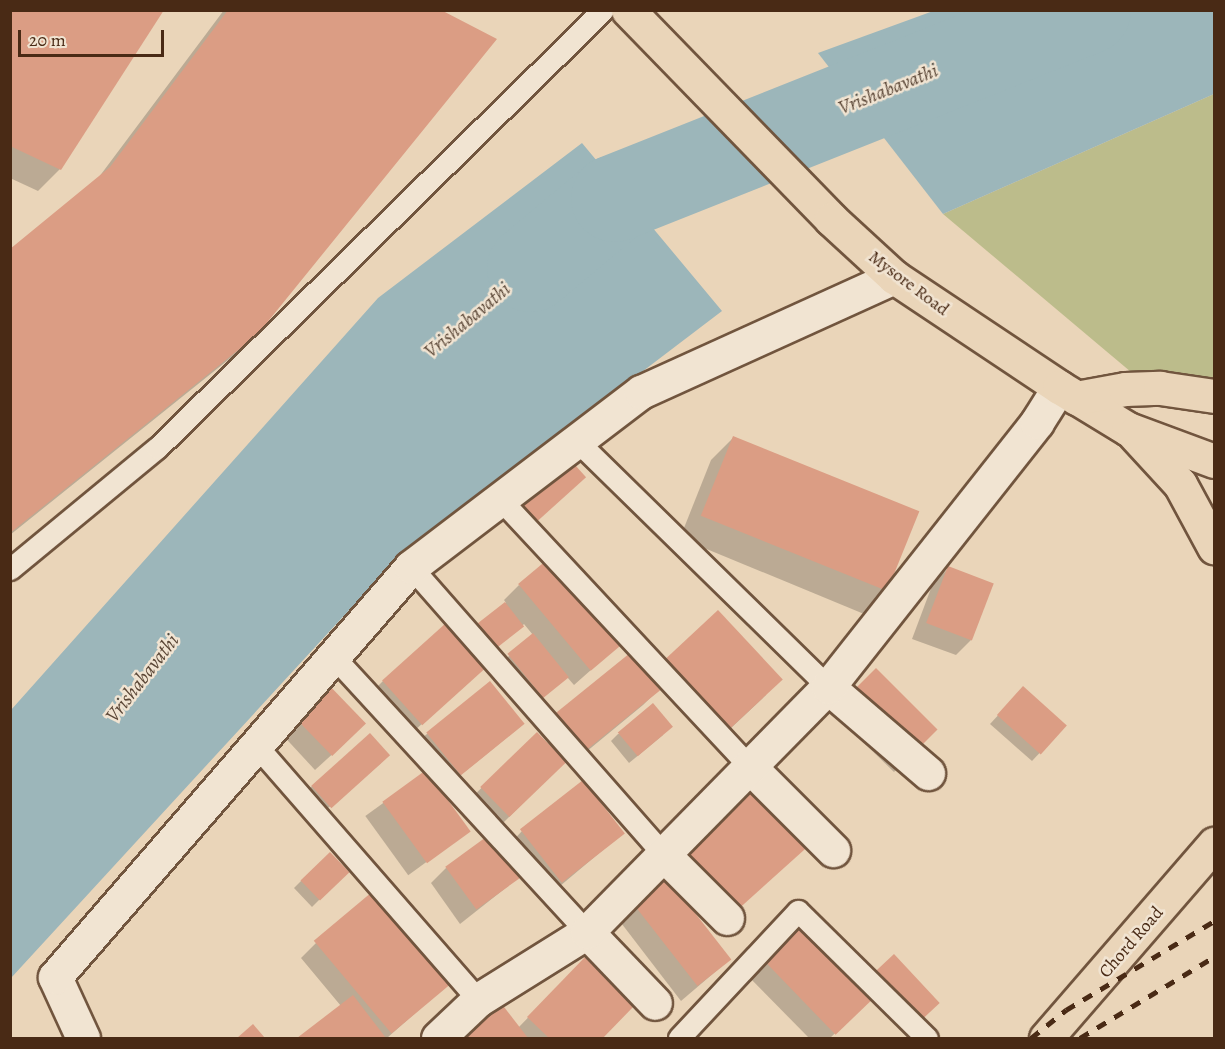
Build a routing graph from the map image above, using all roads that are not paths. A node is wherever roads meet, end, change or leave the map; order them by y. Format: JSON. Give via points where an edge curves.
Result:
{"nodes":[{"id":1,"x":620,"y":11,"type":"edge"},
{"id":2,"x":894,"y":277,"type":"junction"},
{"id":3,"x":1068,"y":393,"type":"junction"},
{"id":4,"x":1215,"y":396,"type":"edge"},
{"id":5,"x":1128,"y":429,"type":"junction"},
{"id":6,"x":575,"y":439,"type":"junction"},
{"id":7,"x":1215,"y":461,"type":"edge"},
{"id":8,"x":500,"y":499,"type":"junction"},
{"id":9,"x":1215,"y":547,"type":"edge"},
{"id":10,"x":411,"y":567,"type":"junction"},
{"id":11,"x":10,"y":569,"type":"edge"},
{"id":12,"x":334,"y":657,"type":"junction"},
{"id":13,"x":828,"y":687,"type":"junction"},
{"id":14,"x":255,"y":744,"type":"junction"},
{"id":15,"x":749,"y":766,"type":"junction"},
{"id":16,"x":928,"y":773,"type":"dead end"},
{"id":17,"x":1215,"y":844,"type":"edge"},
{"id":18,"x":833,"y":850,"type":"dead end"},
{"id":19,"x":664,"y":855,"type":"junction"},
{"id":20,"x":727,"y":918,"type":"dead end"},
{"id":21,"x":587,"y":932,"type":"junction"},
{"id":22,"x":478,"y":1000,"type":"junction"},
{"id":23,"x":655,"y":1003,"type":"dead end"},
{"id":24,"x":83,"y":1038,"type":"edge"},
{"id":25,"x":438,"y":1038,"type":"edge"},
{"id":26,"x":679,"y":1038,"type":"edge"},
{"id":27,"x":927,"y":1038,"type":"edge"},
{"id":28,"x":1046,"y":1038,"type":"edge"}],
"edges":[{"from":1,"to":2,"type":"highway","name":"Mysore Road"},
{"from":1,"to":11,"type":"lane","via":[[157,448]]},
{"from":2,"to":3,"type":"highway","name":"Mysore Road"},
{"from":2,"to":6,"type":"street","via":[[641,392]]},
{"from":3,"to":4,"type":"highway","via":[[1160,388]]},
{"from":3,"to":5,"type":"highway","name":"Mysore Road"},
{"from":3,"to":13,"type":"street","via":[[1037,422]]},
{"from":5,"to":7,"type":"highway","name":"Mysore Road"},
{"from":5,"to":9,"type":"highway","via":[[1180,484]]},
{"from":6,"to":8,"type":"street"},
{"from":6,"to":13,"type":"lane"},
{"from":8,"to":10,"type":"street"},
{"from":8,"to":15,"type":"lane"},
{"from":10,"to":12,"type":"street"},
{"from":10,"to":19,"type":"lane"},
{"from":12,"to":14,"type":"street"},
{"from":12,"to":21,"type":"lane"},
{"from":13,"to":15,"type":"street"},
{"from":13,"to":16,"type":"street"},
{"from":14,"to":22,"type":"lane"},
{"from":14,"to":24,"type":"street","via":[[55,977]]},
{"from":15,"to":18,"type":"street"},
{"from":15,"to":19,"type":"street"},
{"from":17,"to":28,"type":"highway","name":"Chord Road"},
{"from":19,"to":20,"type":"street"},
{"from":19,"to":21,"type":"street"},
{"from":21,"to":22,"type":"street"},
{"from":21,"to":23,"type":"street"},
{"from":22,"to":25,"type":"street"},
{"from":26,"to":27,"type":"lane","via":[[798,911]]}]}
